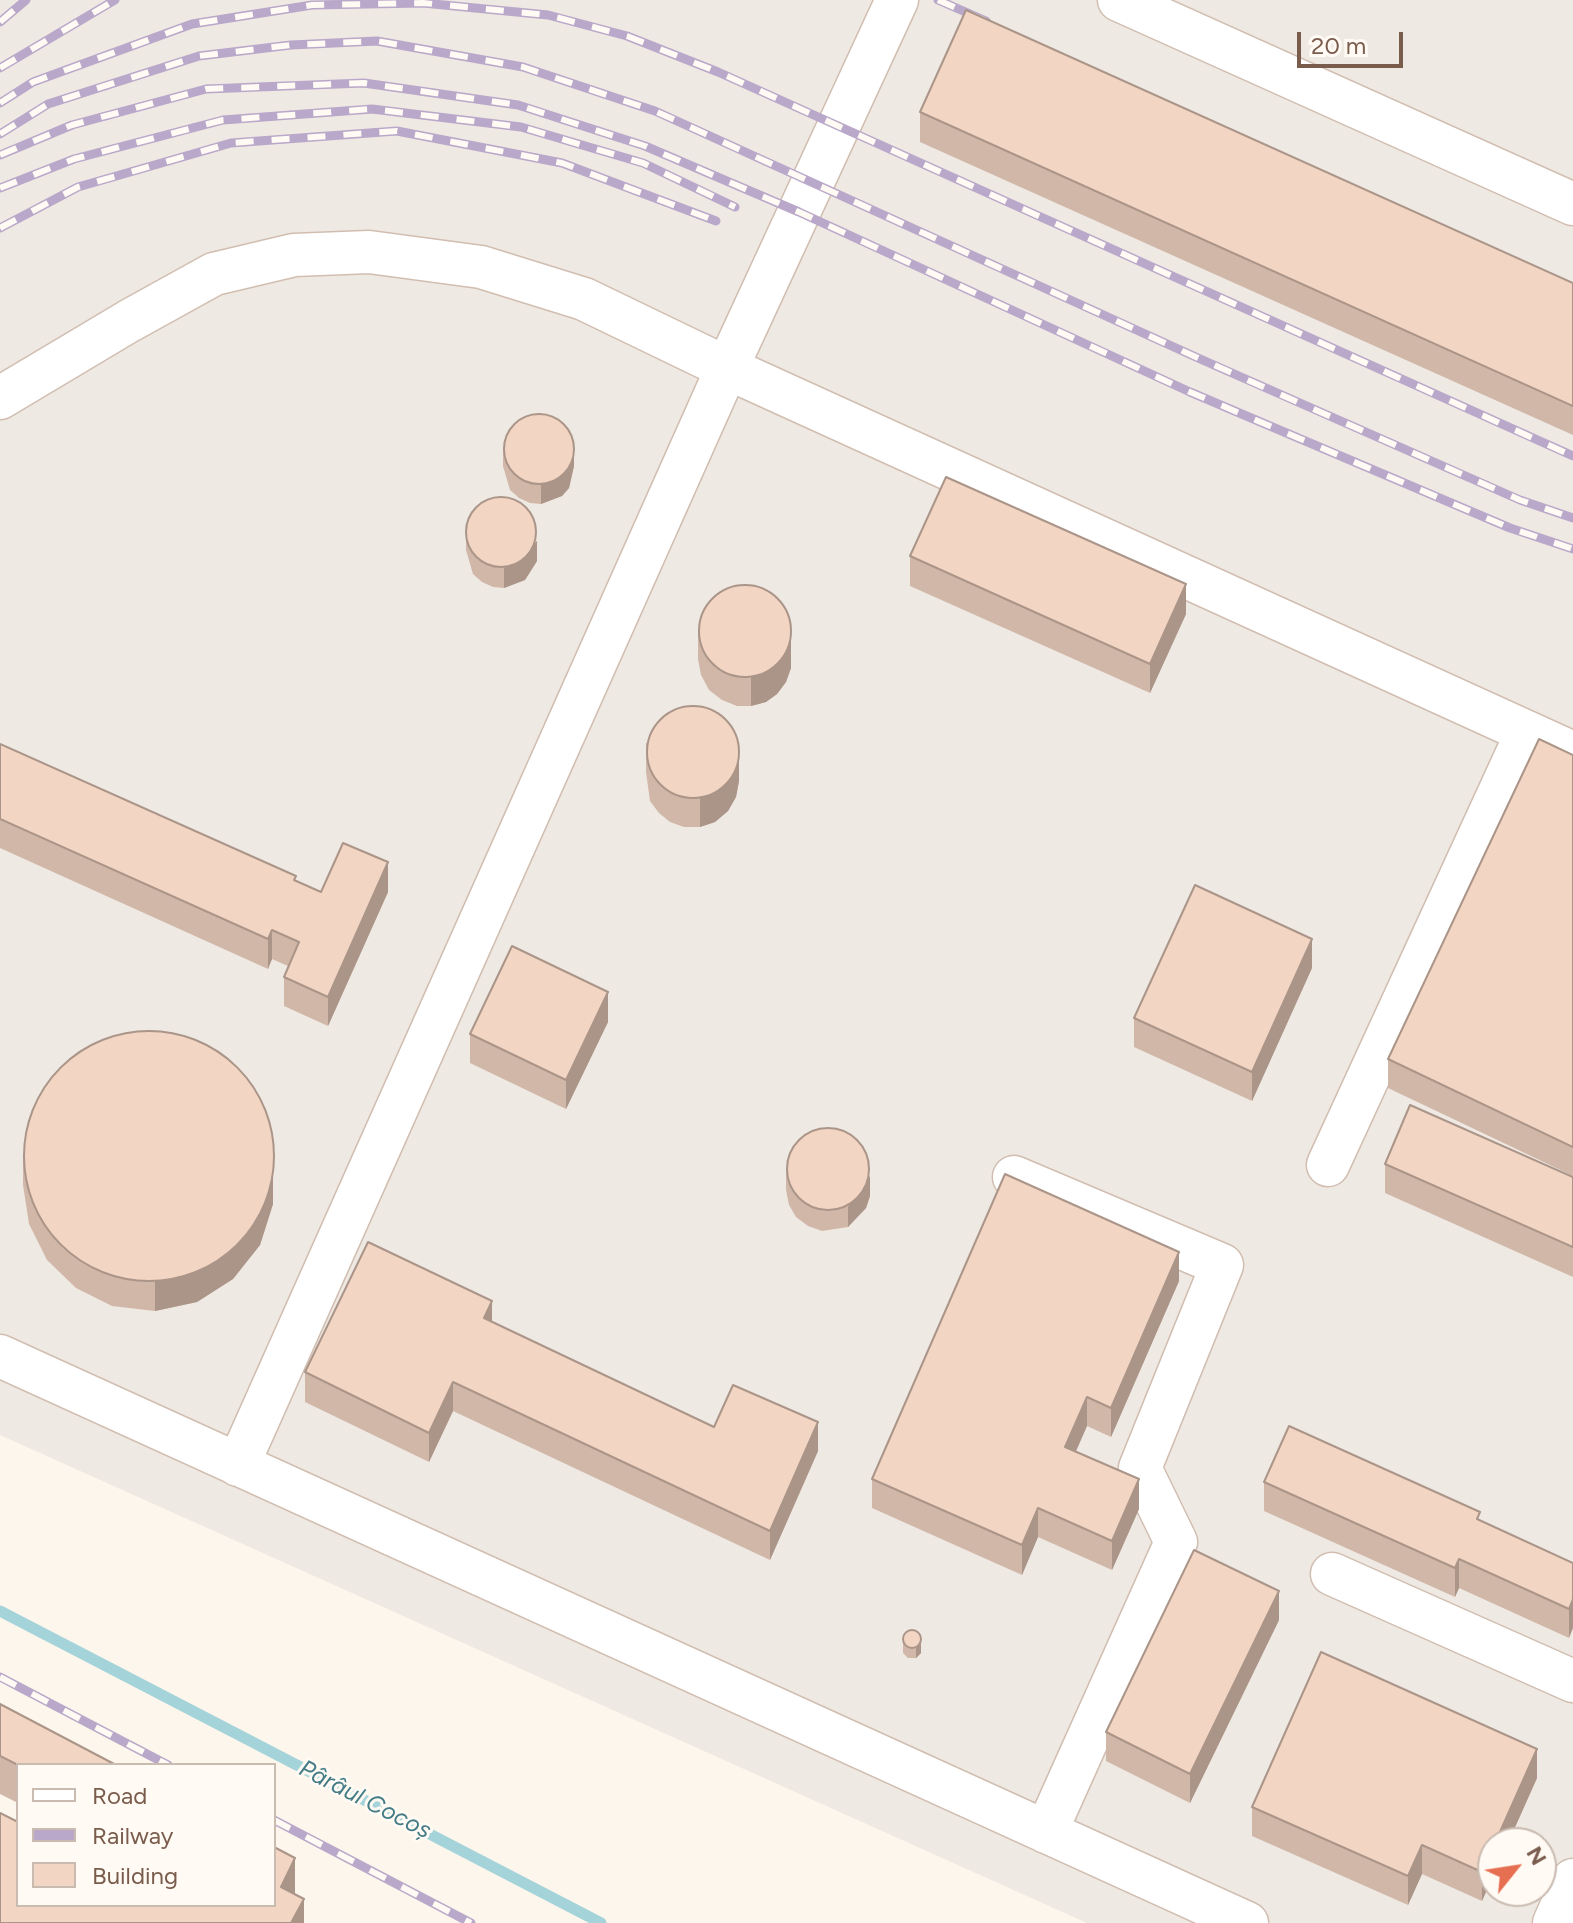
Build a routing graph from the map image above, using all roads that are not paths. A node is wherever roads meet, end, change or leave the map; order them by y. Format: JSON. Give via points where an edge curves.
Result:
{"nodes":[{"id":1,"x":897,"y":0,"type":"edge"},
{"id":2,"x":1119,"y":0,"type":"edge"},
{"id":3,"x":1573,"y":204,"type":"edge"},
{"id":4,"x":727,"y":368,"type":"junction"},
{"id":5,"x":0,"y":398,"type":"edge"},
{"id":6,"x":1527,"y":732,"type":"junction"},
{"id":7,"x":1573,"y":753,"type":"edge"},
{"id":8,"x":1328,"y":1165,"type":"dead end"},
{"id":9,"x":1014,"y":1177,"type":"edge"},
{"id":10,"x":0,"y":1356,"type":"edge"},
{"id":11,"x":238,"y":1465,"type":"junction"},
{"id":12,"x":1332,"y":1574,"type":"dead end"},
{"id":13,"x":1573,"y":1681,"type":"edge"},
{"id":14,"x":1046,"y":1832,"type":"junction"},
{"id":15,"x":1573,"y":1880,"type":"edge"},
{"id":16,"x":1247,"y":1923,"type":"edge"},
{"id":17,"x":1554,"y":1923,"type":"edge"}],
"edges":[{"from":1,"to":4,"type":"lane"},
{"from":2,"to":3,"type":"lane"},
{"from":4,"to":5,"type":"lane","via":[[584,299],[481,267],[369,252],[294,255],[214,274]]},
{"from":4,"to":6,"type":"lane"},
{"from":4,"to":11,"type":"lane"},
{"from":6,"to":7,"type":"lane"},
{"from":6,"to":8,"type":"lane"},
{"from":9,"to":14,"type":"lane","via":[[1222,1265],[1140,1468],[1176,1542]]},
{"from":10,"to":11,"type":"lane"},
{"from":11,"to":14,"type":"lane"},
{"from":12,"to":13,"type":"lane"},
{"from":14,"to":16,"type":"lane"},
{"from":15,"to":17,"type":"lane"}]}
